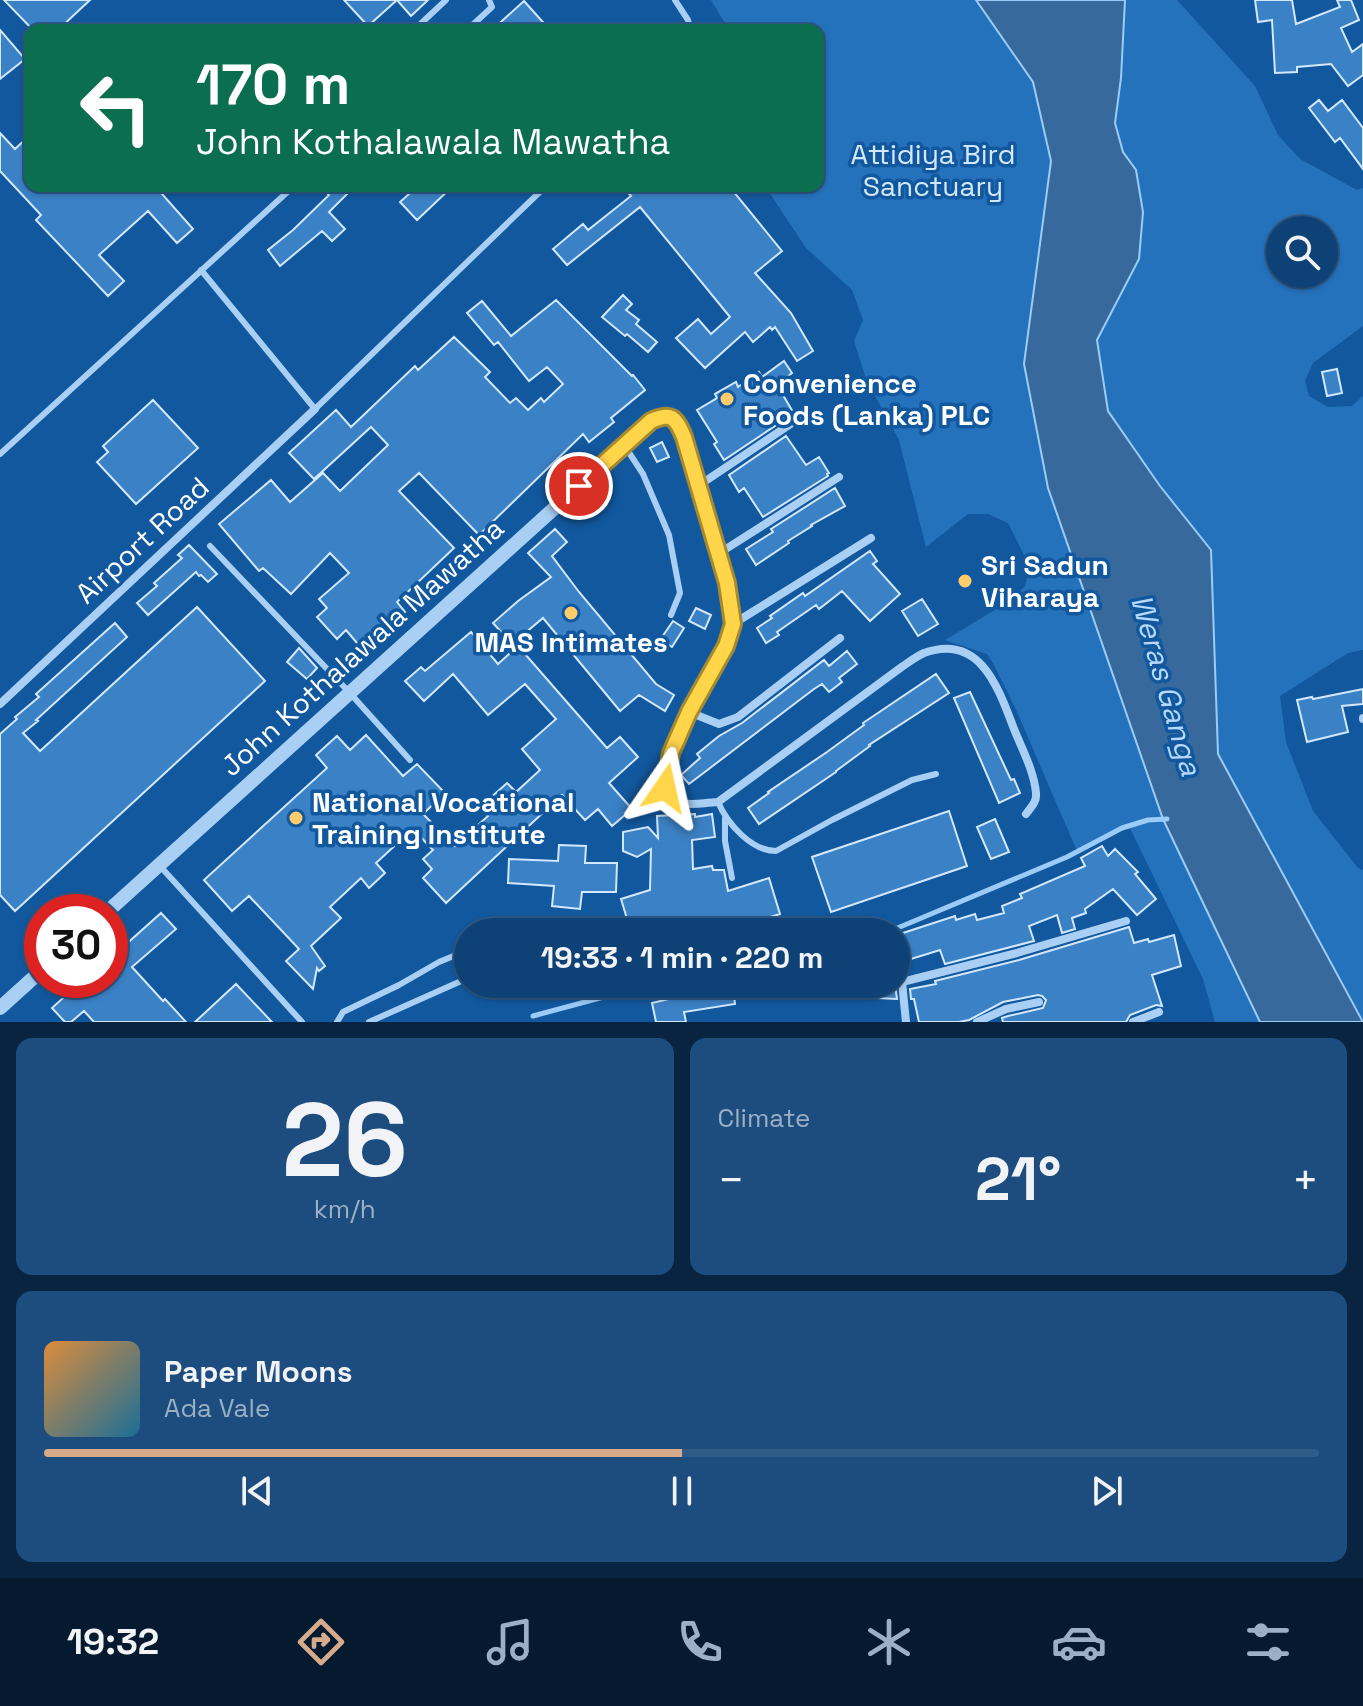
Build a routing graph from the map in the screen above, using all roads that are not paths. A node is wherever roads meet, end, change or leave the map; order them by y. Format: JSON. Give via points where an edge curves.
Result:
{"nodes":[{"id":1,"x":446,"y":0,"type":"edge"},
{"id":2,"x":489,"y":0,"type":"edge"},
{"id":3,"x":675,"y":0,"type":"edge"},
{"id":4,"x":420,"y":24,"type":"edge"},
{"id":5,"x":474,"y":24,"type":"edge"},
{"id":6,"x":689,"y":24,"type":"edge"},
{"id":7,"x":287,"y":192,"type":"edge"},
{"id":8,"x":540,"y":192,"type":"edge"},
{"id":9,"x":201,"y":270,"type":"junction"},
{"id":10,"x":315,"y":409,"type":"junction"},
{"id":11,"x":807,"y":413,"type":"dead end"},
{"id":12,"x":651,"y":421,"type":"joint"},
{"id":13,"x":624,"y":445,"type":"junction"},
{"id":14,"x":0,"y":454,"type":"edge"},
{"id":15,"x":839,"y":477,"type":"dead end"},
{"id":16,"x":698,"y":486,"type":"junction"},
{"id":17,"x":871,"y":538,"type":"dead end"},
{"id":18,"x":210,"y":546,"type":"dead end"},
{"id":19,"x":718,"y":554,"type":"junction"},
{"id":20,"x":671,"y":615,"type":"dead end"},
{"id":21,"x":733,"y":624,"type":"junction"},
{"id":22,"x":840,"y":638,"type":"dead end"},
{"id":23,"x":349,"y":692,"type":"junction"},
{"id":24,"x":0,"y":704,"type":"edge"},
{"id":25,"x":689,"y":712,"type":"junction"},
{"id":26,"x":410,"y":760,"type":"dead end"},
{"id":27,"x":936,"y":774,"type":"dead end"},
{"id":28,"x":718,"y":802,"type":"junction"},
{"id":29,"x":1026,"y":814,"type":"dead end"},
{"id":30,"x":725,"y":818,"type":"junction"},
{"id":31,"x":159,"y":865,"type":"junction"},
{"id":32,"x":732,"y":878,"type":"dead end"},
{"id":33,"x":127,"y":894,"type":"edge"},
{"id":34,"x":1126,"y":921,"type":"dead end"},
{"id":35,"x":454,"y":956,"type":"edge"},
{"id":36,"x":454,"y":984,"type":"edge"},
{"id":37,"x":24,"y":986,"type":"edge"},
{"id":38,"x":1039,"y":1002,"type":"dead end"},
{"id":39,"x":0,"y":1008,"type":"edge"},
{"id":40,"x":1159,"y":1012,"type":"dead end"},
{"id":41,"x":302,"y":1022,"type":"edge"},
{"id":42,"x":337,"y":1022,"type":"edge"},
{"id":43,"x":369,"y":1022,"type":"edge"},
{"id":44,"x":906,"y":1022,"type":"edge"},
{"id":45,"x":977,"y":1022,"type":"edge"},
{"id":46,"x":1133,"y":1022,"type":"edge"}],
"edges":[{"from":1,"to":4,"type":"lane"},
{"from":2,"to":5,"type":"lane","via":[[492,7]]},
{"from":3,"to":6,"type":"lane"},
{"from":7,"to":9,"type":"lane"},
{"from":8,"to":10,"type":"lane"},
{"from":9,"to":10,"type":"lane"},
{"from":9,"to":14,"type":"lane"},
{"from":10,"to":24,"type":"street","name":"Airport Road"},
{"from":11,"to":16,"type":"street"},
{"from":12,"to":13,"type":"street","name":"John Kothalawala Mawatha"},
{"from":12,"to":16,"type":"street","via":[[665,416],[678,422]]},
{"from":13,"to":20,"type":"lane","via":[[643,474],[669,535],[680,593]]},
{"from":13,"to":23,"type":"street","name":"John Kothalawala Mawatha"},
{"from":15,"to":19,"type":"street"},
{"from":16,"to":19,"type":"street"},
{"from":17,"to":21,"type":"street"},
{"from":18,"to":23,"type":"lane"},
{"from":19,"to":21,"type":"street"},
{"from":21,"to":25,"type":"street"},
{"from":22,"to":25,"type":"street","via":[[738,717],[719,724]]},
{"from":23,"to":26,"type":"lane"},
{"from":23,"to":31,"type":"street","name":"John Kothalawala Mawatha"},
{"from":25,"to":28,"type":"street","via":[[671,753],[665,788],[680,804]]},
{"from":27,"to":30,"type":"lane","via":[[912,780],[776,851],[757,846]]},
{"from":28,"to":29,"type":"street","via":[[923,653],[948,649],[970,653],[1001,693],[1037,795]]},
{"from":28,"to":30,"type":"lane"},
{"from":30,"to":32,"type":"lane"},
{"from":31,"to":33,"type":"street","name":"John Kothalawala Mawatha"},
{"from":31,"to":41,"type":"lane"},
{"from":34,"to":44,"type":"street","via":[[902,982]]},
{"from":35,"to":42,"type":"lane","via":[[343,1012]]},
{"from":36,"to":43,"type":"lane"},
{"from":37,"to":39,"type":"street"},
{"from":38,"to":45,"type":"street"},
{"from":40,"to":46,"type":"street"}]}
